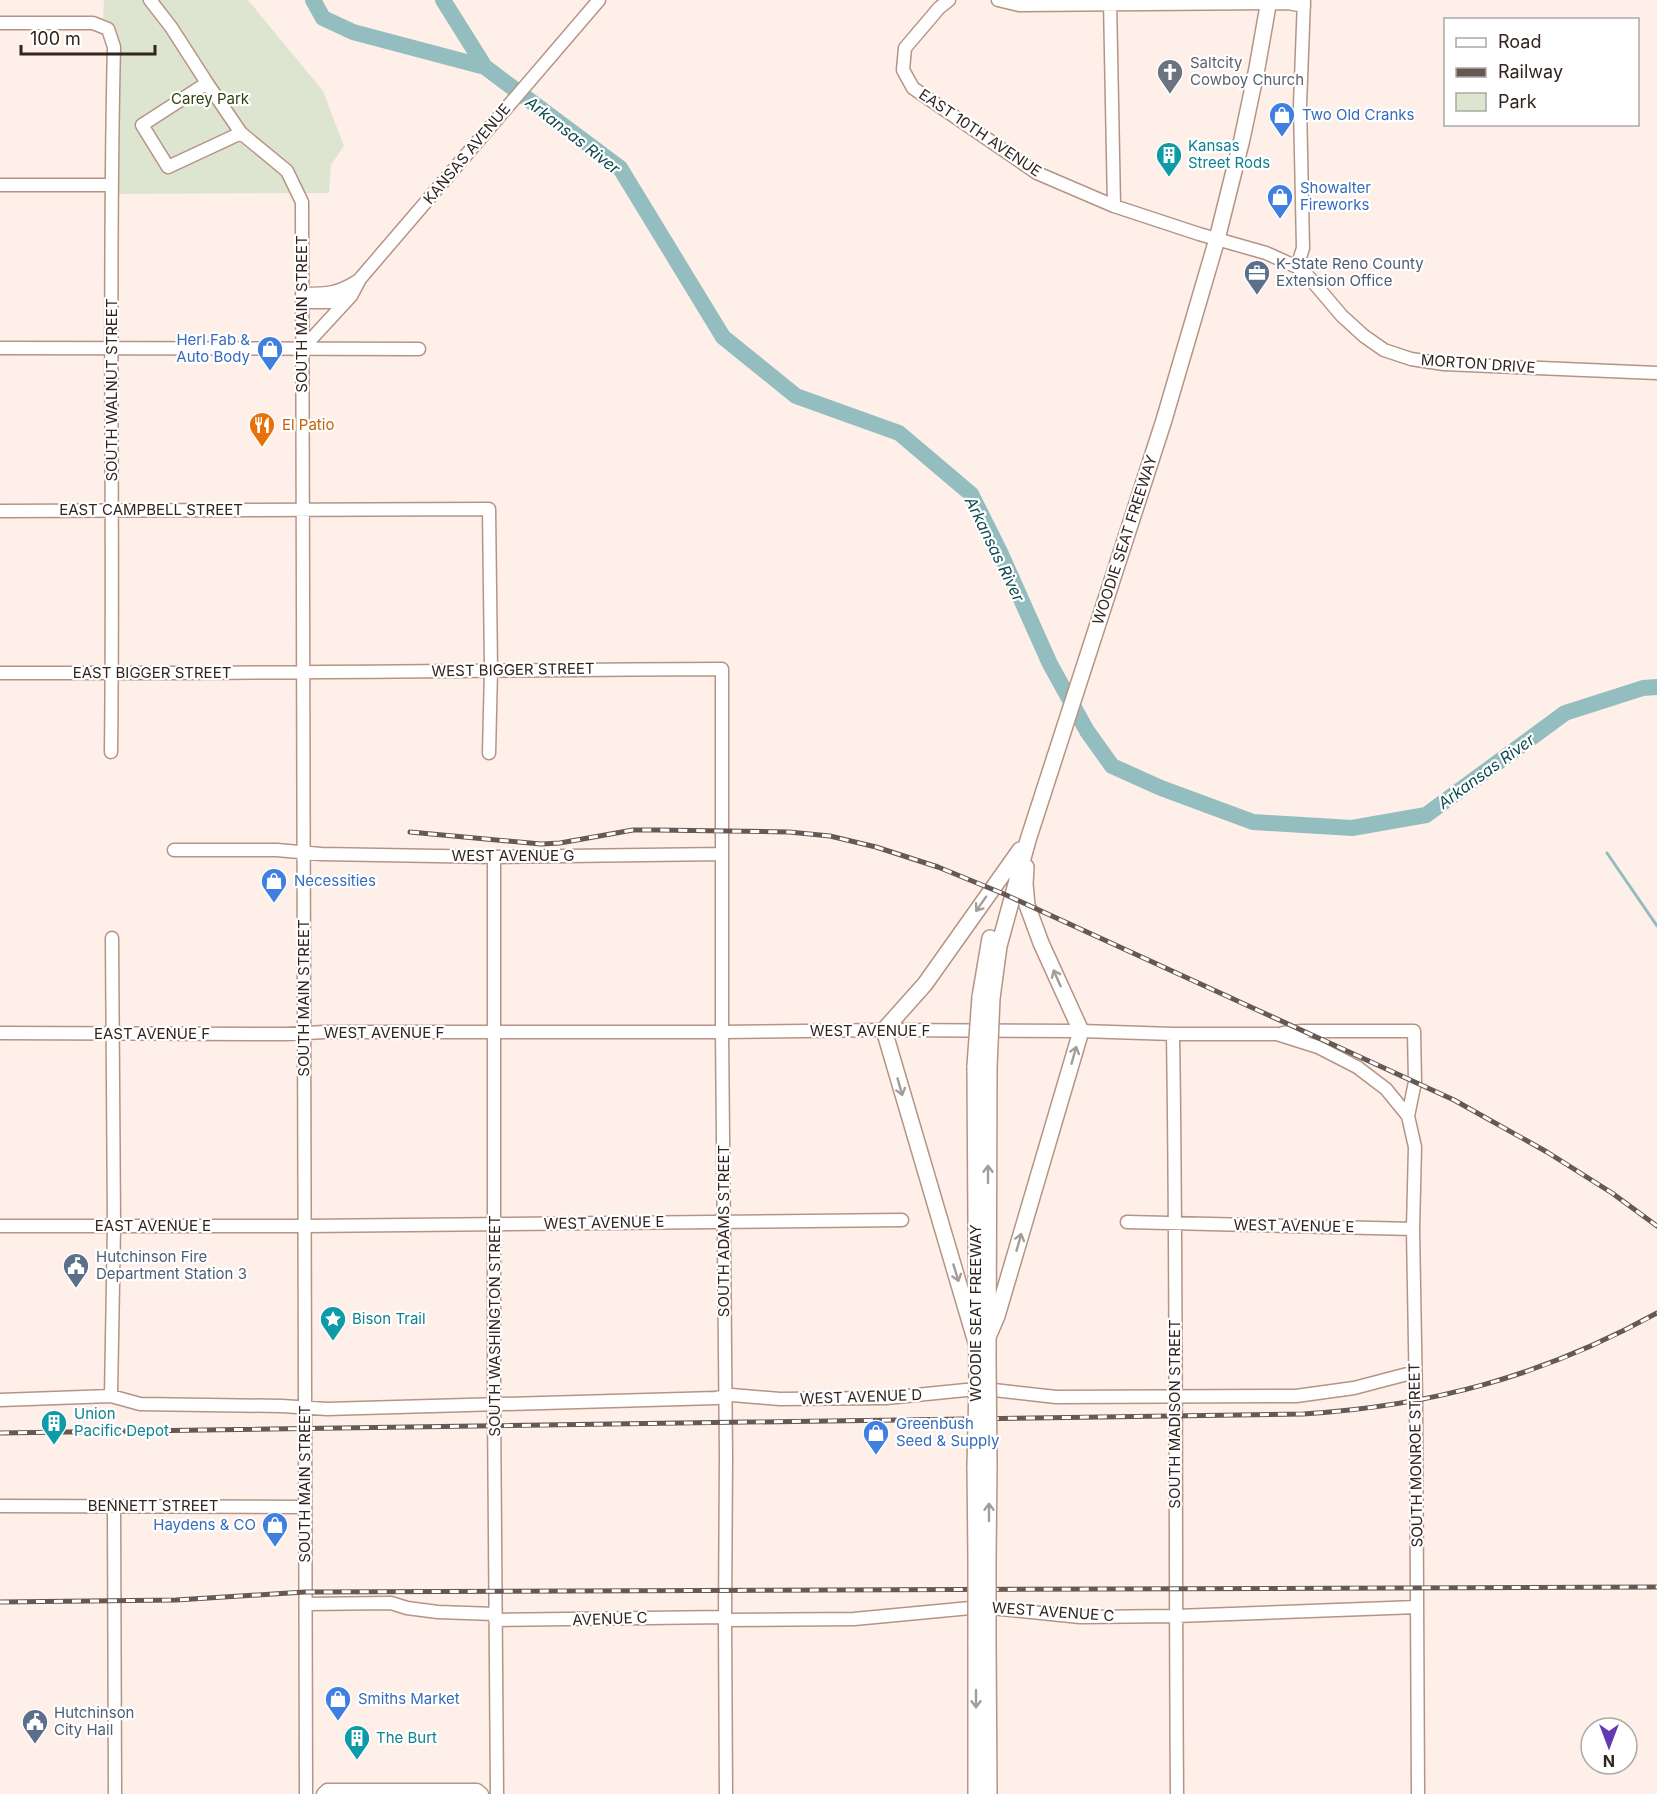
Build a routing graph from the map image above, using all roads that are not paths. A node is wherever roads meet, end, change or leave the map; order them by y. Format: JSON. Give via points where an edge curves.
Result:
{"nodes":[{"id":1,"x":150,"y":0,"type":"edge"},
{"id":2,"x":598,"y":0,"type":"edge"},
{"id":3,"x":949,"y":0,"type":"edge"},
{"id":4,"x":998,"y":0,"type":"edge"},
{"id":5,"x":1110,"y":2,"type":"edge"},
{"id":6,"x":1268,"y":2,"type":"edge"},
{"id":7,"x":1304,"y":3,"type":"edge"},
{"id":8,"x":0,"y":24,"type":"edge"},
{"id":9,"x":207,"y":83,"type":"junction"},
{"id":10,"x":241,"y":133,"type":"junction"},
{"id":11,"x":0,"y":185,"type":"edge"},
{"id":12,"x":111,"y":185,"type":"junction"},
{"id":13,"x":1114,"y":206,"type":"junction"},
{"id":14,"x":1217,"y":239,"type":"junction"},
{"id":15,"x":1298,"y":267,"type":"junction"},
{"id":16,"x":359,"y":280,"type":"junction"},
{"id":17,"x":302,"y":298,"type":"junction"},
{"id":18,"x":348,"y":299,"type":"junction"},
{"id":19,"x":0,"y":348,"type":"edge"},
{"id":20,"x":111,"y":348,"type":"junction"},
{"id":21,"x":419,"y":348,"type":"dead end"},
{"id":22,"x":302,"y":349,"type":"junction"},
{"id":23,"x":1657,"y":373,"type":"edge"},
{"id":24,"x":113,"y":510,"type":"junction"},
{"id":25,"x":303,"y":510,"type":"junction"},
{"id":26,"x":0,"y":511,"type":"edge"},
{"id":27,"x":722,"y":669,"type":"joint"},
{"id":28,"x":491,"y":670,"type":"junction"},
{"id":29,"x":0,"y":672,"type":"edge"},
{"id":30,"x":303,"y":672,"type":"junction"},
{"id":31,"x":112,"y":673,"type":"junction"},
{"id":32,"x":111,"y":752,"type":"dead end"},
{"id":33,"x":489,"y":753,"type":"dead end"},
{"id":34,"x":1028,"y":840,"type":"junction"},
{"id":35,"x":174,"y":850,"type":"dead end"},
{"id":36,"x":303,"y":852,"type":"junction"},
{"id":37,"x":722,"y":854,"type":"junction"},
{"id":38,"x":494,"y":857,"type":"junction"},
{"id":39,"x":112,"y":938,"type":"dead end"},
{"id":40,"x":884,"y":1030,"type":"junction"},
{"id":41,"x":1081,"y":1031,"type":"junction"},
{"id":42,"x":722,"y":1032,"type":"junction"},
{"id":43,"x":0,"y":1033,"type":"edge"},
{"id":44,"x":304,"y":1033,"type":"junction"},
{"id":45,"x":495,"y":1033,"type":"junction"},
{"id":46,"x":1173,"y":1034,"type":"junction"},
{"id":47,"x":1277,"y":1034,"type":"junction"},
{"id":48,"x":114,"y":1035,"type":"junction"},
{"id":49,"x":1408,"y":1116,"type":"junction"},
{"id":50,"x":902,"y":1220,"type":"dead end"},
{"id":51,"x":725,"y":1221,"type":"junction"},
{"id":52,"x":1127,"y":1222,"type":"dead end"},
{"id":53,"x":1176,"y":1223,"type":"junction"},
{"id":54,"x":495,"y":1224,"type":"junction"},
{"id":55,"x":0,"y":1226,"type":"edge"},
{"id":56,"x":114,"y":1226,"type":"junction"},
{"id":57,"x":305,"y":1226,"type":"junction"},
{"id":58,"x":1413,"y":1229,"type":"junction"},
{"id":59,"x":982,"y":1342,"type":"junction"},
{"id":60,"x":1415,"y":1371,"type":"junction"},
{"id":61,"x":111,"y":1396,"type":"junction"},
{"id":62,"x":725,"y":1396,"type":"junction"},
{"id":63,"x":1174,"y":1398,"type":"junction"},
{"id":64,"x":0,"y":1400,"type":"edge"},
{"id":65,"x":494,"y":1405,"type":"junction"},
{"id":66,"x":305,"y":1407,"type":"junction"},
{"id":67,"x":0,"y":1506,"type":"edge"},
{"id":68,"x":114,"y":1506,"type":"junction"},
{"id":69,"x":305,"y":1507,"type":"junction"},
{"id":70,"x":306,"y":1604,"type":"junction"},
{"id":71,"x":1417,"y":1607,"type":"junction"},
{"id":72,"x":1176,"y":1616,"type":"junction"},
{"id":73,"x":495,"y":1617,"type":"junction"},
{"id":74,"x":725,"y":1619,"type":"junction"},
{"id":75,"x":983,"y":1762,"type":"junction"},
{"id":76,"x":115,"y":1794,"type":"edge"},
{"id":77,"x":306,"y":1794,"type":"edge"},
{"id":78,"x":323,"y":1794,"type":"edge"},
{"id":79,"x":482,"y":1794,"type":"edge"},
{"id":80,"x":497,"y":1794,"type":"edge"},
{"id":81,"x":726,"y":1794,"type":"edge"},
{"id":82,"x":976,"y":1794,"type":"edge"},
{"id":83,"x":989,"y":1794,"type":"edge"},
{"id":84,"x":1177,"y":1794,"type":"edge"},
{"id":85,"x":1418,"y":1794,"type":"edge"}],
"edges":[{"from":1,"to":9,"type":"street"},
{"from":2,"to":16,"type":"street","name":"KANSAS AVENUE"},
{"from":3,"to":13,"type":"street","name":"EAST 10TH AVENUE","via":[[905,48],[903,70],[913,88],[1037,173]]},
{"from":4,"to":5,"type":"street","via":[[1019,5]]},
{"from":5,"to":6,"type":"street"},
{"from":5,"to":13,"type":"street"},
{"from":6,"to":7,"type":"street"},
{"from":6,"to":14,"type":"main road","name":"WOODIE SEAT FREEWAY","via":[[1246,120]]},
{"from":7,"to":15,"type":"street","via":[[1300,105],[1303,248]]},
{"from":8,"to":12,"type":"street","name":"SOUTH WALNUT STREET","via":[[93,23],[108,29],[114,47]]},
{"from":9,"to":10,"type":"street"},
{"from":9,"to":10,"type":"street","via":[[142,125],[168,167]]},
{"from":10,"to":17,"type":"street","name":"SOUTH MAIN STREET","via":[[287,171],[302,202]]},
{"from":11,"to":12,"type":"street"},
{"from":12,"to":20,"type":"street","name":"SOUTH WALNUT STREET"},
{"from":13,"to":14,"type":"street","name":"EAST 10TH AVENUE"},
{"from":14,"to":15,"type":"street","name":"EAST 10TH AVENUE"},
{"from":14,"to":34,"type":"main road","name":"WOODIE SEAT FREEWAY","via":[[1164,420]]},
{"from":15,"to":23,"type":"street","name":"MORTON DRIVE","via":[[1364,336],[1384,350],[1411,359],[1444,364]]},
{"from":16,"to":17,"type":"street","via":[[345,290]]},
{"from":16,"to":18,"type":"street"},
{"from":17,"to":18,"type":"street","via":[[331,302]]},
{"from":17,"to":22,"type":"street","name":"SOUTH MAIN STREET"},
{"from":18,"to":22,"type":"street"},
{"from":19,"to":20,"type":"street"},
{"from":20,"to":22,"type":"street"},
{"from":20,"to":24,"type":"street","name":"SOUTH WALNUT STREET"},
{"from":21,"to":22,"type":"street"},
{"from":22,"to":25,"type":"street","name":"SOUTH MAIN STREET"},
{"from":24,"to":25,"type":"street","name":"EAST CAMPBELL STREET"},
{"from":24,"to":26,"type":"street","name":"EAST CAMPBELL STREET"},
{"from":24,"to":31,"type":"street","name":"SOUTH WALNUT STREET"},
{"from":25,"to":28,"type":"street","name":"EAST CAMPBELL STREET","via":[[489,509]]},
{"from":25,"to":30,"type":"street","name":"SOUTH MAIN STREET"},
{"from":27,"to":28,"type":"street","name":"WEST BIGGER STREET"},
{"from":27,"to":37,"type":"street","name":"SOUTH ADAMS STREET"},
{"from":28,"to":30,"type":"street","name":"WEST BIGGER STREET"},
{"from":28,"to":33,"type":"street"},
{"from":29,"to":31,"type":"street","name":"EAST BIGGER STREET"},
{"from":30,"to":31,"type":"street","name":"EAST BIGGER STREET"},
{"from":30,"to":36,"type":"street","name":"SOUTH MAIN STREET"},
{"from":31,"to":32,"type":"street","name":"SOUTH WALNUT STREET"},
{"from":34,"to":40,"type":"main road","one_way":true,"via":[[925,984]]},
{"from":41,"to":34,"type":"main road","one_way":true,"via":[[1027,904]]},
{"from":34,"to":59,"type":"main road","name":"WOODIE SEAT FREEWAY","bridge":true,"via":[[1004,894],[990,940],[982,1067]]},
{"from":35,"to":36,"type":"street","name":"WEST AVENUE G"},
{"from":36,"to":38,"type":"street","name":"WEST AVENUE G"},
{"from":36,"to":44,"type":"street","name":"SOUTH MAIN STREET"},
{"from":37,"to":38,"type":"street","name":"WEST AVENUE G"},
{"from":37,"to":42,"type":"street","name":"SOUTH ADAMS STREET"},
{"from":38,"to":45,"type":"street","name":"SOUTH WASHINGTON STREET"},
{"from":39,"to":48,"type":"street"},
{"from":40,"to":41,"type":"street","name":"WEST AVENUE F"},
{"from":40,"to":42,"type":"street","name":"WEST AVENUE F"},
{"from":40,"to":59,"type":"main road","one_way":true},
{"from":41,"to":46,"type":"street","name":"WEST AVENUE F"},
{"from":59,"to":41,"type":"main road","one_way":true,"via":[[997,1316]]},
{"from":42,"to":45,"type":"street","name":"WEST AVENUE F"},
{"from":42,"to":51,"type":"street","name":"SOUTH ADAMS STREET"},
{"from":43,"to":48,"type":"street","name":"EAST AVENUE F"},
{"from":44,"to":45,"type":"street","name":"WEST AVENUE F"},
{"from":44,"to":48,"type":"street","name":"EAST AVENUE F"},
{"from":44,"to":57,"type":"street","name":"SOUTH MAIN STREET"},
{"from":45,"to":54,"type":"street","name":"SOUTH WASHINGTON STREET"},
{"from":46,"to":47,"type":"street","name":"WEST AVENUE F"},
{"from":46,"to":53,"type":"street","name":"SOUTH MADISON STREET"},
{"from":47,"to":49,"type":"street","name":"WEST AVENUE F","via":[[1318,1047],[1357,1067],[1386,1089]]},
{"from":47,"to":49,"type":"street","via":[[1414,1030],[1415,1082]]},
{"from":48,"to":56,"type":"street"},
{"from":49,"to":58,"type":"street","name":"SOUTH MONROE STREET","via":[[1414,1147]]},
{"from":50,"to":51,"type":"street","name":"WEST AVENUE E"},
{"from":51,"to":54,"type":"street","name":"WEST AVENUE E"},
{"from":51,"to":62,"type":"street","name":"SOUTH ADAMS STREET"},
{"from":52,"to":53,"type":"street","name":"WEST AVENUE E"},
{"from":53,"to":58,"type":"street","name":"WEST AVENUE E"},
{"from":53,"to":63,"type":"street","name":"SOUTH MADISON STREET"},
{"from":54,"to":57,"type":"street","name":"WEST AVENUE E"},
{"from":54,"to":65,"type":"street","name":"SOUTH WASHINGTON STREET"},
{"from":55,"to":56,"type":"street","name":"EAST AVENUE E"},
{"from":56,"to":57,"type":"street","name":"EAST AVENUE E"},
{"from":56,"to":61,"type":"street"},
{"from":57,"to":66,"type":"street","name":"SOUTH MAIN STREET"},
{"from":58,"to":60,"type":"street","name":"SOUTH MONROE STREET"},
{"from":59,"to":75,"type":"main road","name":"WOODIE SEAT FREEWAY","bridge":true},
{"from":60,"to":63,"type":"street","name":"WEST AVENUE D","via":[[1354,1388],[1296,1396]]},
{"from":60,"to":71,"type":"street","name":"SOUTH MONROE STREET"},
{"from":61,"to":64,"type":"street","name":"WEST AVENUE D"},
{"from":61,"to":66,"type":"street","name":"WEST AVENUE D","via":[[140,1404]]},
{"from":62,"to":63,"type":"street","name":"WEST AVENUE D","via":[[780,1400],[886,1398],[994,1390],[1056,1397]]},
{"from":62,"to":65,"type":"street","name":"WEST AVENUE D"},
{"from":62,"to":74,"type":"street","name":"SOUTH ADAMS STREET"},
{"from":63,"to":72,"type":"street","name":"SOUTH MADISON STREET"},
{"from":65,"to":66,"type":"street","name":"WEST AVENUE D"},
{"from":65,"to":73,"type":"street","name":"SOUTH WASHINGTON STREET"},
{"from":66,"to":69,"type":"street","name":"SOUTH MAIN STREET"},
{"from":67,"to":68,"type":"street","name":"BENNETT STREET"},
{"from":68,"to":69,"type":"street","name":"BENNETT STREET"},
{"from":68,"to":76,"type":"street"},
{"from":69,"to":70,"type":"street","name":"SOUTH MAIN STREET"},
{"from":70,"to":73,"type":"street","name":"AVENUE C","via":[[391,1603]]},
{"from":70,"to":77,"type":"street","name":"SOUTH MAIN STREET"},
{"from":71,"to":72,"type":"street","name":"WEST AVENUE C"},
{"from":71,"to":85,"type":"street","name":"SOUTH MONROE STREET"},
{"from":72,"to":74,"type":"street","name":"WEST AVENUE C","via":[[1080,1617],[981,1607],[854,1619]]},
{"from":72,"to":84,"type":"street","name":"SOUTH MADISON STREET"},
{"from":73,"to":74,"type":"street","name":"AVENUE C"},
{"from":73,"to":80,"type":"street","name":"SOUTH WASHINGTON STREET"},
{"from":74,"to":81,"type":"street","name":"SOUTH ADAMS STREET"},
{"from":75,"to":82,"type":"main road","name":"WOODIE SEAT FREEWAY"},
{"from":75,"to":83,"type":"main road","name":"WOODIE SEAT FREEWAY"},
{"from":78,"to":79,"type":"street","via":[[327,1790],[477,1790]]}]}
